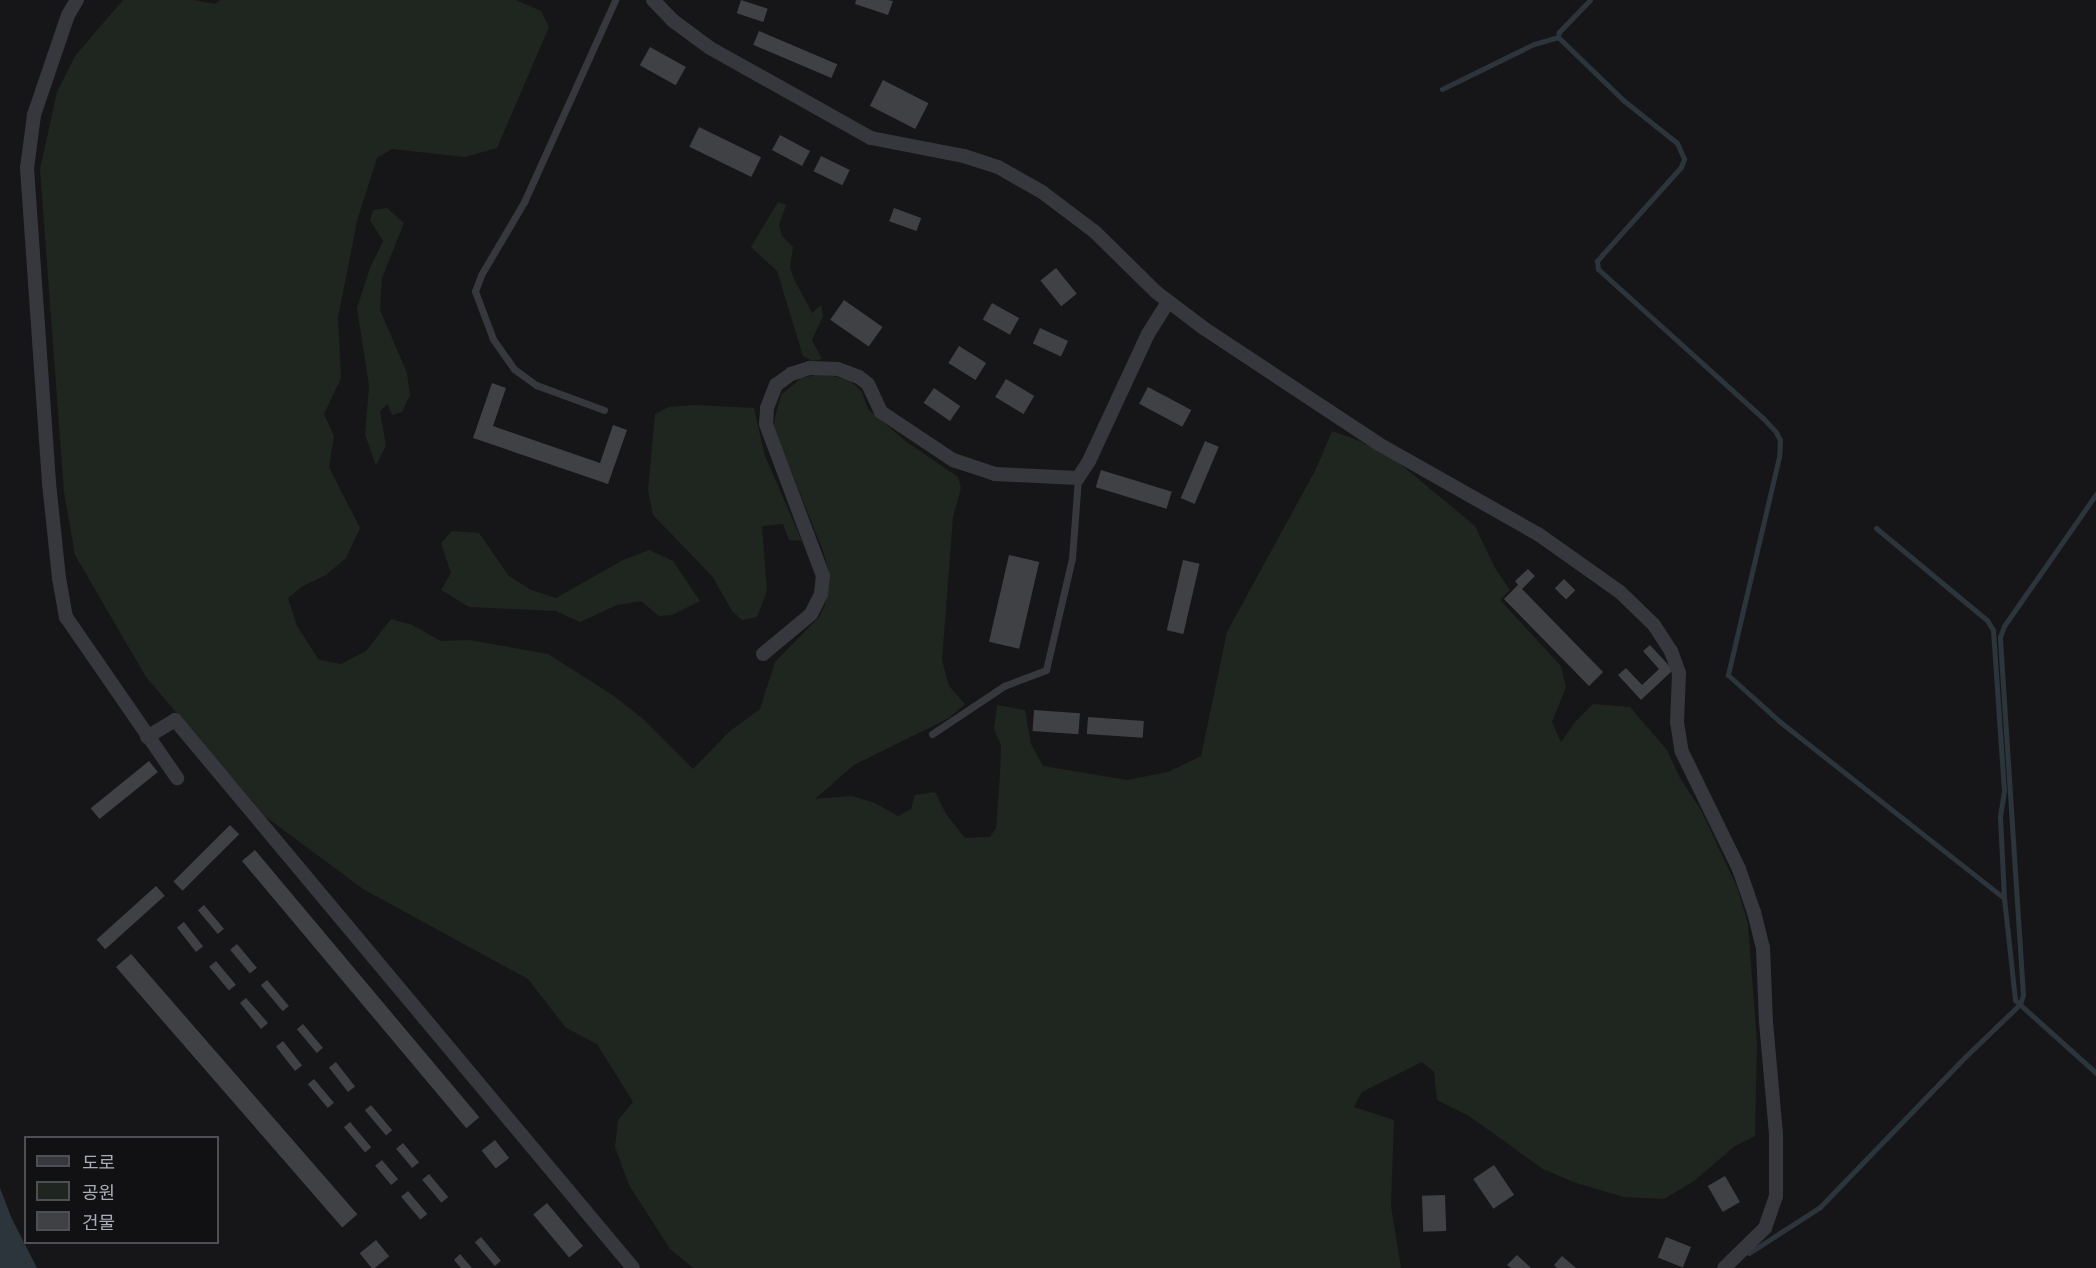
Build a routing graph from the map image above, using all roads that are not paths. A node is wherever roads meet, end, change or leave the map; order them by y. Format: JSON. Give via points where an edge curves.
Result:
{"nodes":[{"id":1,"x":77,"y":0,"type":"edge"},
{"id":2,"x":615,"y":0,"type":"edge"},
{"id":3,"x":654,"y":0,"type":"edge"},
{"id":4,"x":1168,"y":302,"type":"junction"},
{"id":5,"x":604,"y":410,"type":"dead end"},
{"id":6,"x":1078,"y":478,"type":"junction"},
{"id":7,"x":763,"y":654,"type":"dead end"},
{"id":8,"x":932,"y":734,"type":"dead end"},
{"id":9,"x":147,"y":737,"type":"junction"},
{"id":10,"x":177,"y":778,"type":"dead end"},
{"id":11,"x":633,"y":1268,"type":"edge"},
{"id":12,"x":1724,"y":1268,"type":"edge"}],
"edges":[{"from":1,"to":9,"type":"street","via":[[68,15],[34,115],[27,168],[49,483],[66,617]]},
{"from":2,"to":5,"type":"lane","via":[[524,202],[475,291],[493,339],[514,369],[536,385]]},
{"from":3,"to":4,"type":"street","via":[[672,20],[710,48],[871,138],[964,156],[998,167],[1033,187],[1095,232]]},
{"from":4,"to":6,"type":"street","via":[[1148,334]]},
{"from":4,"to":12,"type":"street","via":[[1377,443],[1547,541],[1620,592],[1654,625],[1671,651],[1679,673],[1677,722],[1682,752],[1739,869],[1763,948],[1776,1134],[1776,1196],[1765,1228]]},
{"from":6,"to":7,"type":"street","via":[[995,474],[953,460],[881,412],[868,384],[859,377],[838,369],[810,368],[791,374],[770,395],[766,424],[823,576],[821,594],[811,614]]},
{"from":6,"to":8,"type":"lane","via":[[1072,558],[1046,670],[1004,686]]},
{"from":9,"to":10,"type":"street"},
{"from":9,"to":11,"type":"street","via":[[175,720]]}]}
